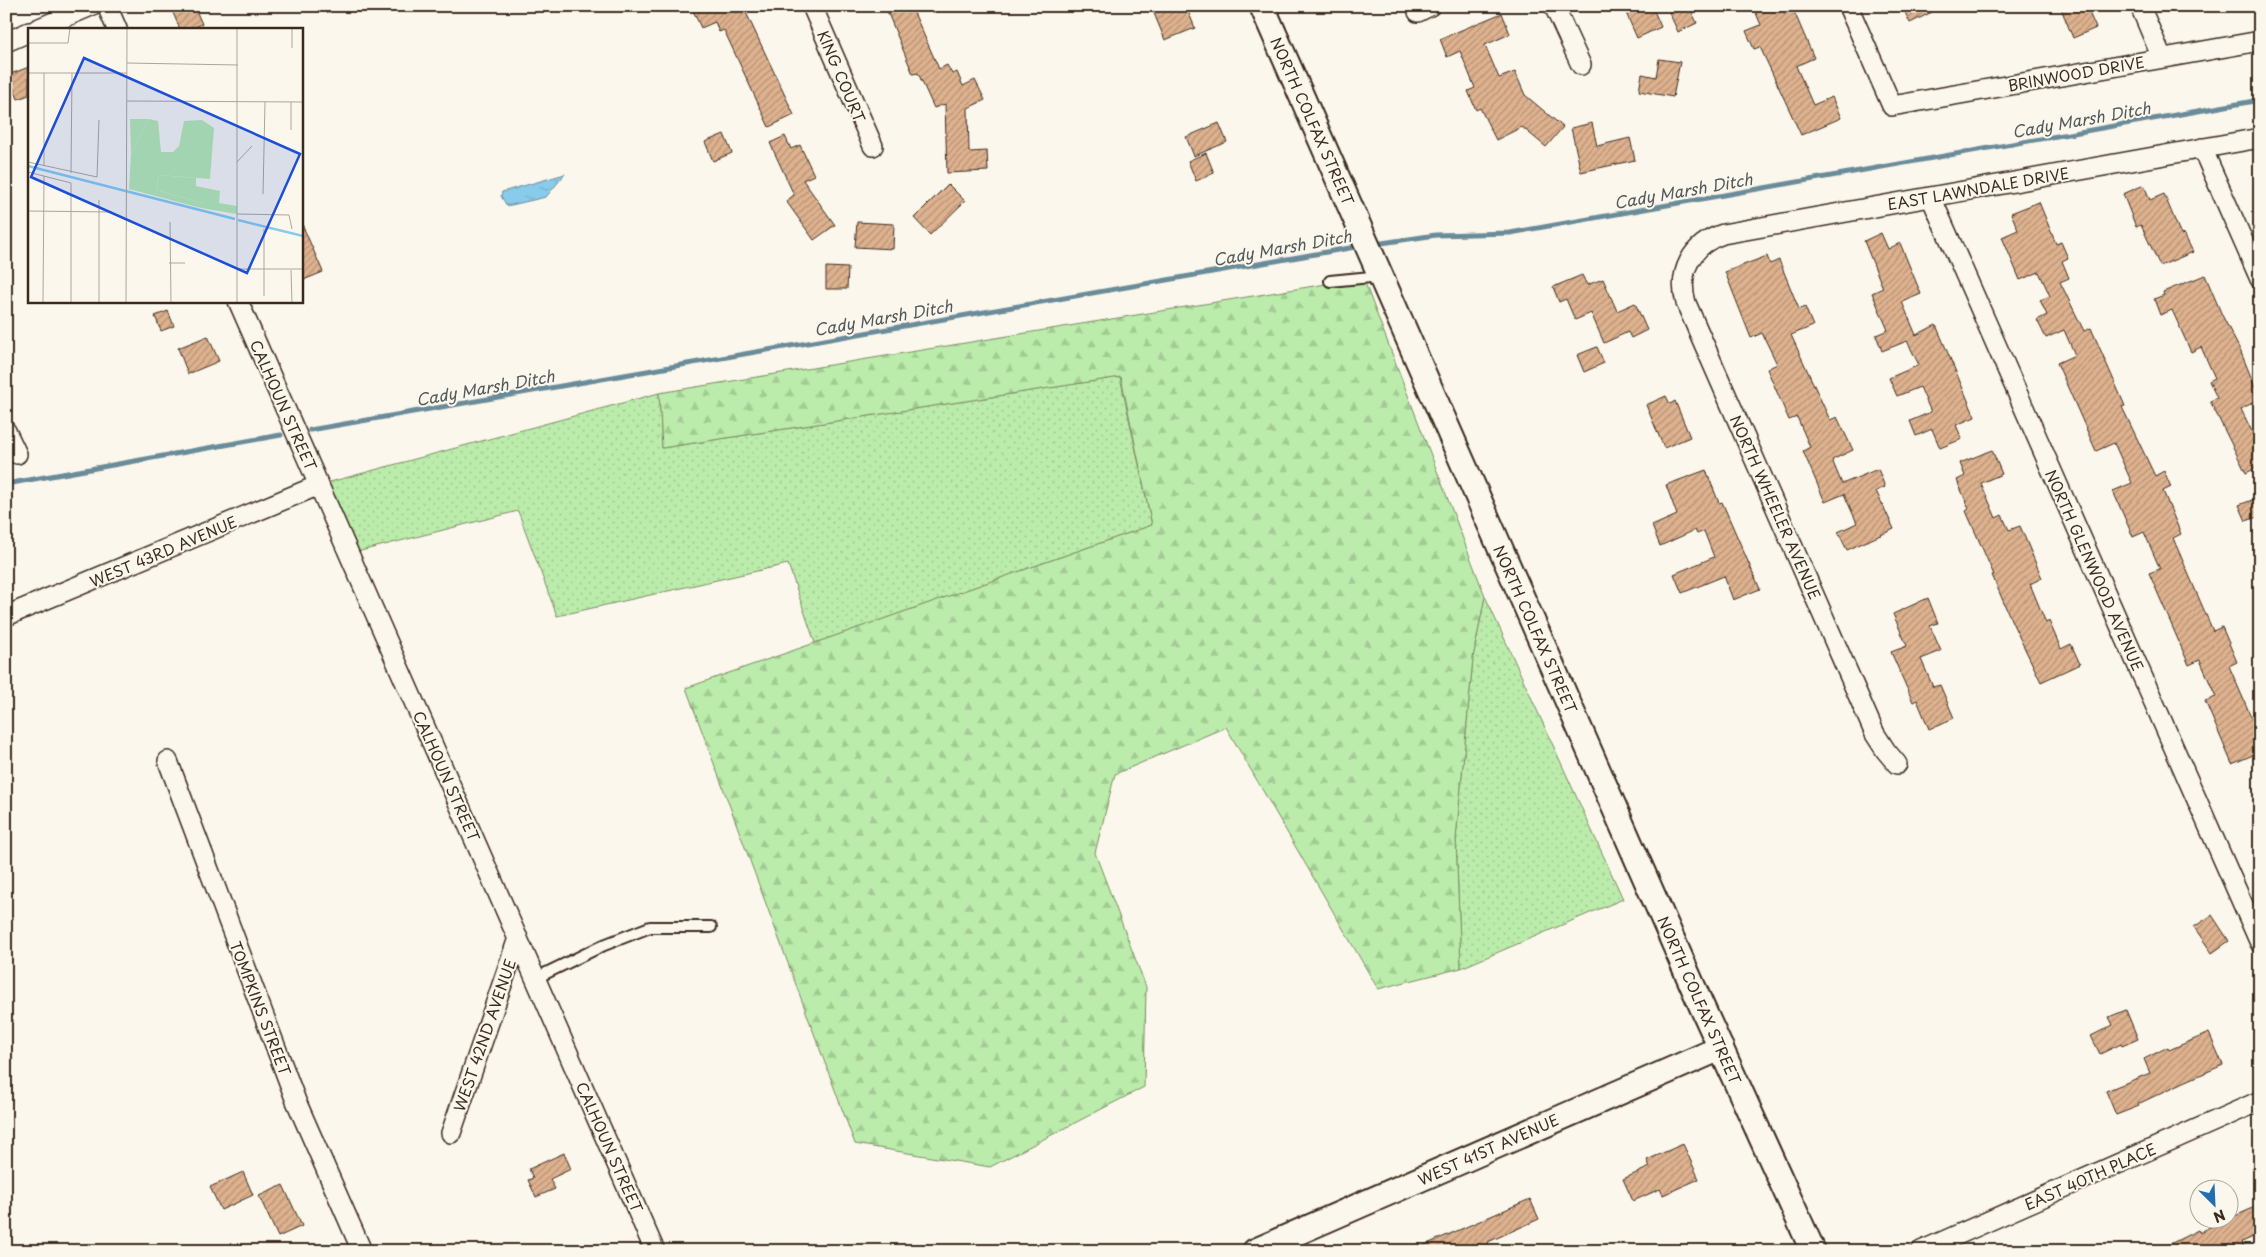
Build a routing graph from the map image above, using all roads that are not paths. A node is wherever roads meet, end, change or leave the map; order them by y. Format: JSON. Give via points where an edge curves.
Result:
{"nodes":[{"id":1,"x":91,"y":6,"type":"edge"},
{"id":2,"x":107,"y":6,"type":"edge"},
{"id":3,"x":812,"y":6,"type":"edge"},
{"id":4,"x":1262,"y":6,"type":"edge"},
{"id":5,"x":1554,"y":6,"type":"edge"},
{"id":6,"x":1848,"y":6,"type":"edge"},
{"id":7,"x":2140,"y":6,"type":"edge"},
{"id":8,"x":40,"y":28,"type":"edge"},
{"id":9,"x":117,"y":28,"type":"edge"},
{"id":10,"x":28,"y":32,"type":"edge"},
{"id":11,"x":2260,"y":41,"type":"edge"},
{"id":12,"x":6,"y":42,"type":"edge"},
{"id":13,"x":2162,"y":58,"type":"junction"},
{"id":14,"x":1580,"y":65,"type":"dead end"},
{"id":15,"x":2260,"y":138,"type":"edge"},
{"id":16,"x":873,"y":146,"type":"dead end"},
{"id":17,"x":2202,"y":148,"type":"junction"},
{"id":18,"x":1931,"y":197,"type":"junction"},
{"id":19,"x":1699,"y":246,"type":"joint"},
{"id":20,"x":1372,"y":277,"type":"junction"},
{"id":21,"x":2260,"y":279,"type":"edge"},
{"id":22,"x":1330,"y":281,"type":"dead end"},
{"id":23,"x":238,"y":302,"type":"edge"},
{"id":24,"x":6,"y":431,"type":"edge"},
{"id":25,"x":17,"y":454,"type":"dead end"},
{"id":26,"x":319,"y":485,"type":"junction"},
{"id":27,"x":6,"y":616,"type":"edge"},
{"id":28,"x":168,"y":762,"type":"dead end"},
{"id":29,"x":1897,"y":764,"type":"dead end"},
{"id":30,"x":711,"y":927,"type":"dead end"},
{"id":31,"x":518,"y":938,"type":"junction"},
{"id":32,"x":2260,"y":943,"type":"edge"},
{"id":33,"x":536,"y":978,"type":"junction"},
{"id":34,"x":1721,"y":1048,"type":"junction"},
{"id":35,"x":2260,"y":1101,"type":"edge"},
{"id":36,"x":451,"y":1132,"type":"dead end"},
{"id":37,"x":362,"y":1251,"type":"edge"},
{"id":38,"x":655,"y":1251,"type":"edge"},
{"id":39,"x":1255,"y":1251,"type":"edge"},
{"id":40,"x":1813,"y":1251,"type":"edge"},
{"id":41,"x":1921,"y":1251,"type":"edge"}],
"edges":[{"from":1,"to":8,"type":"street"},
{"from":2,"to":9,"type":"street"},
{"from":3,"to":16,"type":"street","name":"KING COURT"},
{"from":4,"to":20,"type":"street","name":"NORTH COLFAX STREET","via":[[1356,220]]},
{"from":5,"to":14,"type":"street"},
{"from":6,"to":13,"type":"street","name":"BRINWOOD DRIVE","via":[[1892,106]]},
{"from":7,"to":13,"type":"street"},
{"from":10,"to":12,"type":"street"},
{"from":11,"to":13,"type":"street","name":"BRINWOOD DRIVE"},
{"from":15,"to":17,"type":"street","name":"EAST LAWNDALE DRIVE"},
{"from":17,"to":18,"type":"street","name":"EAST LAWNDALE DRIVE"},
{"from":17,"to":21,"type":"street"},
{"from":18,"to":19,"type":"street","name":"EAST LAWNDALE DRIVE","via":[[1723,234]]},
{"from":18,"to":32,"type":"street","name":"NORTH GLENWOOD AVENUE"},
{"from":19,"to":29,"type":"street","name":"NORTH WHEELER AVENUE","via":[[1691,255],[1684,274],[1682,283],[1686,303],[1875,734]]},
{"from":20,"to":22,"type":"lane"},
{"from":20,"to":34,"type":"street","name":"NORTH COLFAX STREET","via":[[1390,299]]},
{"from":23,"to":26,"type":"street","name":"CALHOUN STREET"},
{"from":24,"to":25,"type":"street"},
{"from":26,"to":27,"type":"street","name":"WEST 43RD AVENUE"},
{"from":26,"to":31,"type":"street","name":"CALHOUN STREET"},
{"from":28,"to":37,"type":"street","name":"TOMPKINS STREET","via":[[296,1101]]},
{"from":30,"to":33,"type":"lane","via":[[650,927]]},
{"from":31,"to":33,"type":"street","name":"CALHOUN STREET"},
{"from":31,"to":36,"type":"street","name":"WEST 42ND AVENUE"},
{"from":33,"to":38,"type":"street","name":"CALHOUN STREET"},
{"from":34,"to":39,"type":"street","name":"WEST 41ST AVENUE"},
{"from":34,"to":40,"type":"street","name":"NORTH COLFAX STREET"},
{"from":35,"to":41,"type":"street","name":"EAST 40TH PLACE"}]}
